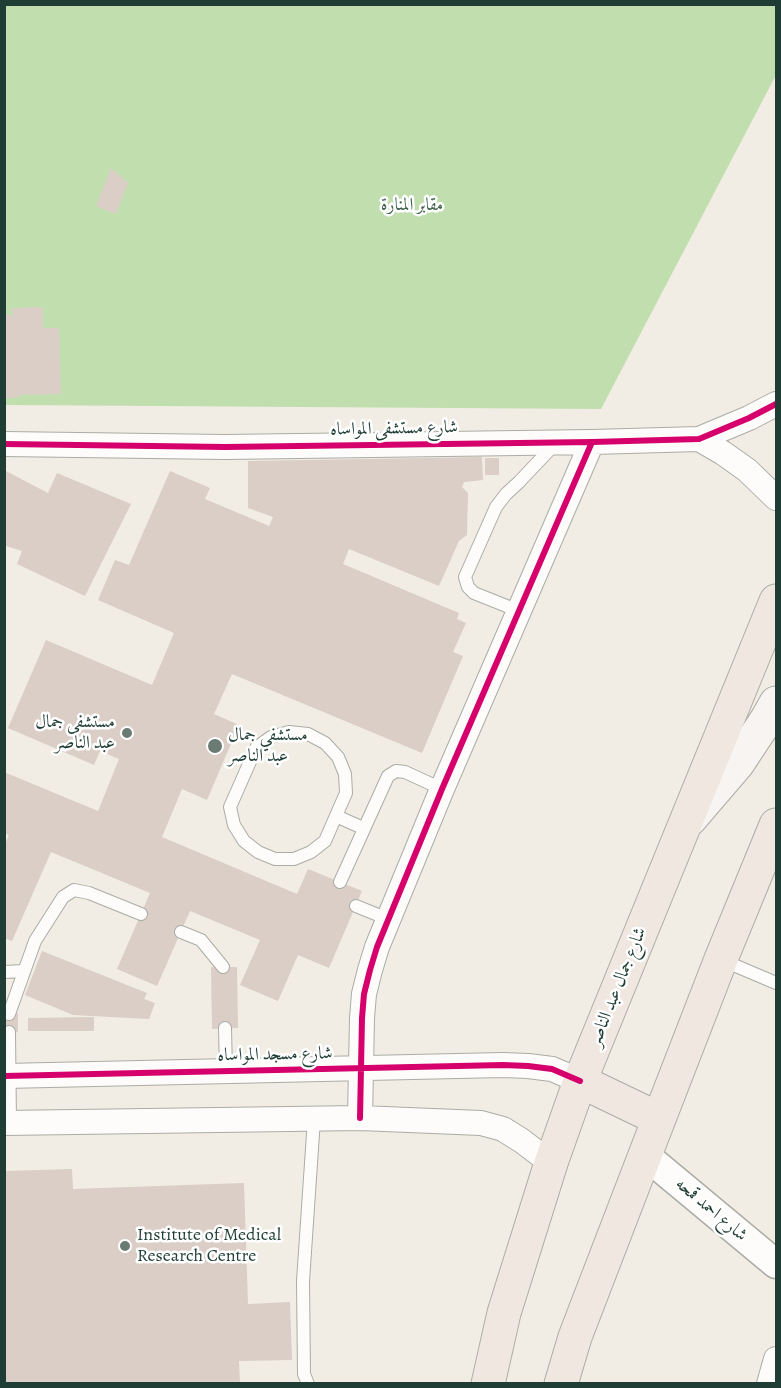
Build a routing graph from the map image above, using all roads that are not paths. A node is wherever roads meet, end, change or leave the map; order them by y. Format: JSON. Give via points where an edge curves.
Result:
{"nodes":[{"id":1,"x":777,"y":404,"type":"edge"},
{"id":2,"x":699,"y":439,"type":"junction"},
{"id":3,"x":556,"y":442,"type":"junction"},
{"id":4,"x":592,"y":442,"type":"junction"},
{"id":5,"x":4,"y":444,"type":"edge"},
{"id":6,"x":777,"y":498,"type":"edge"},
{"id":7,"x":777,"y":601,"type":"edge"},
{"id":8,"x":519,"y":611,"type":"junction"},
{"id":9,"x":777,"y":703,"type":"edge"},
{"id":10,"x":442,"y":789,"type":"junction"},
{"id":11,"x":336,"y":816,"type":"junction"},
{"id":12,"x":777,"y":825,"type":"edge"},
{"id":13,"x":683,"y":827,"type":"junction"},
{"id":14,"x":363,"y":828,"type":"junction"},
{"id":15,"x":340,"y":882,"type":"dead end"},
{"id":16,"x":356,"y":906,"type":"dead end"},
{"id":17,"x":141,"y":915,"type":"dead end"},
{"id":18,"x":388,"y":919,"type":"junction"},
{"id":19,"x":181,"y":932,"type":"dead end"},
{"id":20,"x":721,"y":959,"type":"junction"},
{"id":21,"x":223,"y":967,"type":"dead end"},
{"id":22,"x":24,"y":971,"type":"junction"},
{"id":23,"x":4,"y":972,"type":"edge"},
{"id":24,"x":777,"y":983,"type":"edge"},
{"id":25,"x":9,"y":1014,"type":"dead end"},
{"id":26,"x":225,"y":1028,"type":"dead end"},
{"id":27,"x":9,"y":1032,"type":"dead end"},
{"id":28,"x":360,"y":1068,"type":"junction"},
{"id":29,"x":225,"y":1071,"type":"junction"},
{"id":30,"x":7,"y":1076,"type":"edge"},
{"id":31,"x":580,"y":1081,"type":"junction"},
{"id":32,"x":360,"y":1118,"type":"junction"},
{"id":33,"x":314,"y":1119,"type":"junction"},
{"id":34,"x":659,"y":1119,"type":"junction"},
{"id":35,"x":7,"y":1123,"type":"edge"},
{"id":36,"x":645,"y":1155,"type":"junction"},
{"id":37,"x":551,"y":1163,"type":"junction"},
{"id":38,"x":777,"y":1264,"type":"edge"},
{"id":39,"x":777,"y":1359,"type":"edge"},
{"id":40,"x":308,"y":1383,"type":"edge"},
{"id":41,"x":488,"y":1383,"type":"edge"},
{"id":42,"x":561,"y":1383,"type":"edge"},
{"id":43,"x":769,"y":1383,"type":"edge"}],
"edges":[{"from":1,"to":2,"type":"street","name":"شارع مستشفى المواساه"},
{"from":2,"to":4,"type":"street","name":"شارع مستشفى المواساه"},
{"from":2,"to":6,"type":"street","via":[[747,470]]},
{"from":3,"to":4,"type":"street","name":"شارع مستشفى المواساه"},
{"from":3,"to":5,"type":"street","name":"شارع مستشفى المواساه","via":[[225,447]]},
{"from":3,"to":8,"type":"lane","via":[[496,507],[465,577],[474,593]]},
{"from":4,"to":8,"type":"street"},
{"from":7,"to":13,"type":"main road","name":"شارع جمال عبد الناصر"},
{"from":8,"to":10,"type":"street"},
{"from":9,"to":13,"type":"main road","via":[[738,763]]},
{"from":10,"to":14,"type":"lane","via":[[396,771],[388,776]]},
{"from":10,"to":18,"type":"street"},
{"from":11,"to":11,"type":"lane","via":[[346,793],[345,774],[338,756],[325,743],[290,732],[271,737],[256,748],[230,807],[234,825],[244,841],[275,859],[294,859],[310,852],[325,841]]},
{"from":11,"to":14,"type":"lane"},
{"from":12,"to":20,"type":"main road"},
{"from":13,"to":31,"type":"main road","name":"شارع جمال عبد الناصر"},
{"from":14,"to":15,"type":"lane"},
{"from":16,"to":18,"type":"lane"},
{"from":17,"to":22,"type":"lane","via":[[74,890],[63,897],[34,941]]},
{"from":18,"to":28,"type":"street","via":[[364,994]]},
{"from":19,"to":21,"type":"lane","via":[[201,940]]},
{"from":20,"to":24,"type":"lane"},
{"from":20,"to":34,"type":"main road"},
{"from":22,"to":23,"type":"lane"},
{"from":22,"to":25,"type":"lane"},
{"from":26,"to":29,"type":"lane"},
{"from":27,"to":30,"type":"lane"},
{"from":28,"to":29,"type":"street","name":"شارع مسجد المواساه"},
{"from":28,"to":31,"type":"street","name":"شارع مسجد المواساه","via":[[528,1066],[552,1069]]},
{"from":28,"to":32,"type":"street"},
{"from":29,"to":30,"type":"street","name":"شارع مسجد المواساه"},
{"from":30,"to":35,"type":"lane"},
{"from":31,"to":34,"type":"main road"},
{"from":31,"to":37,"type":"main road","name":"شارع جمال عبد الناصر"},
{"from":32,"to":33,"type":"street"},
{"from":32,"to":37,"type":"street","via":[[482,1122],[503,1129]]},
{"from":33,"to":35,"type":"street"},
{"from":33,"to":40,"type":"lane","via":[[303,1281],[304,1374]]},
{"from":34,"to":36,"type":"main road"},
{"from":36,"to":38,"type":"street","name":"شارع احمد قمحه"},
{"from":36,"to":42,"type":"main road"},
{"from":37,"to":41,"type":"main road","name":"شارع جمال عبد الناصر","via":[[504,1312]]},
{"from":39,"to":43,"type":"street"}]}
